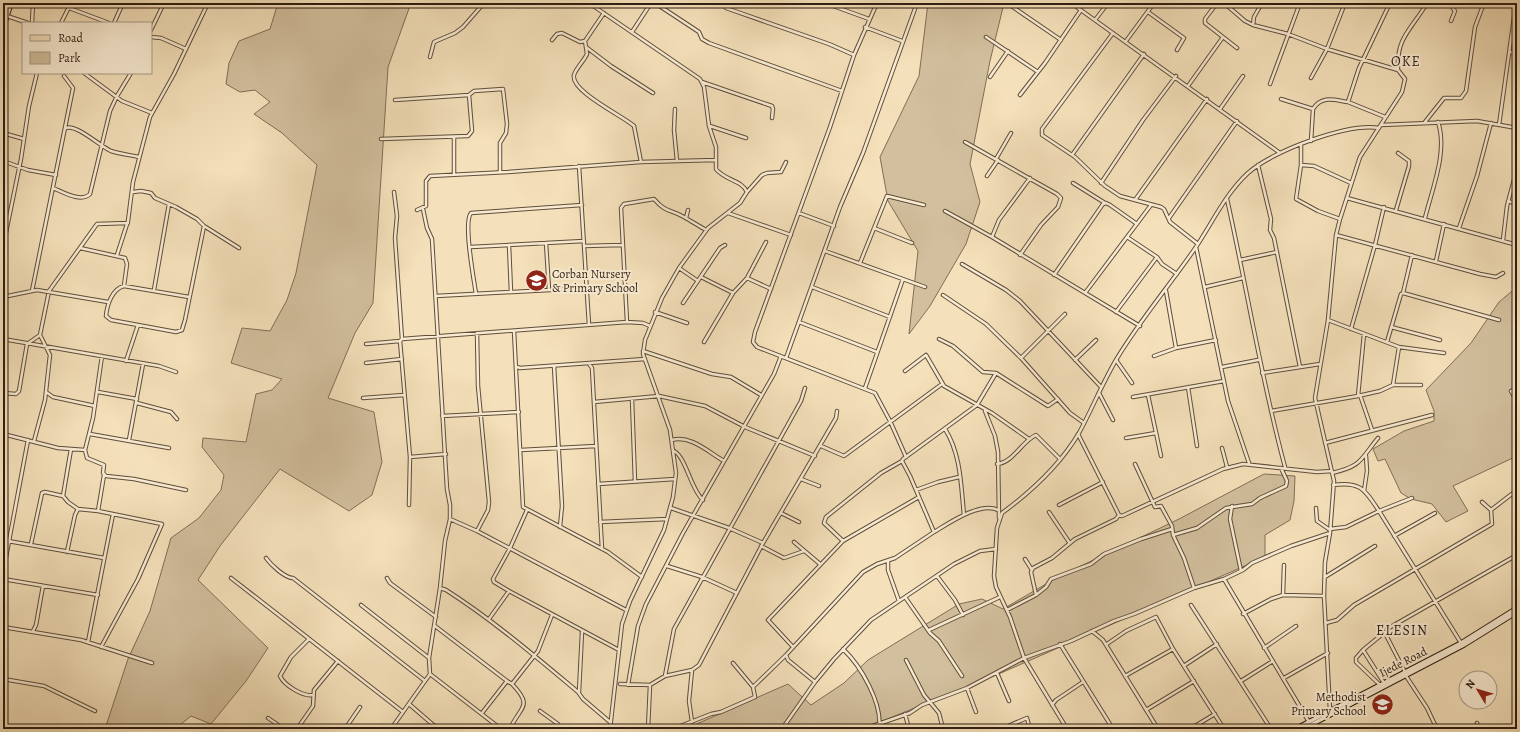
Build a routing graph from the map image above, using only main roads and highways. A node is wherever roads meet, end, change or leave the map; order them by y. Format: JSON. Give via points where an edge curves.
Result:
{"nodes":[{"id":1,"x":11,"y":3,"type":"edge"},
{"id":2,"x":3,"y":27,"type":"edge"},
{"id":3,"x":1517,"y":608,"type":"edge"},
{"id":4,"x":1517,"y":612,"type":"edge"},
{"id":5,"x":1483,"y":632,"type":"junction"},
{"id":6,"x":1405,"y":675,"type":"junction"},
{"id":7,"x":1305,"y":728,"type":"edge"},
{"id":8,"x":1295,"y":729,"type":"edge"}],
"edges":[{"from":1,"to":2,"type":"main road"},
{"from":3,"to":5,"type":"main road","name":"Ijede Road"},
{"from":4,"to":5,"type":"main road","name":"Ijede Road"},
{"from":5,"to":6,"type":"main road","name":"Ijede Road"},
{"from":5,"to":6,"type":"main road","name":"Ijede Road"},
{"from":6,"to":7,"type":"main road","name":"Ijede Road"},
{"from":6,"to":8,"type":"main road","name":"Ijede Road","via":[[1384,683]]}]}
